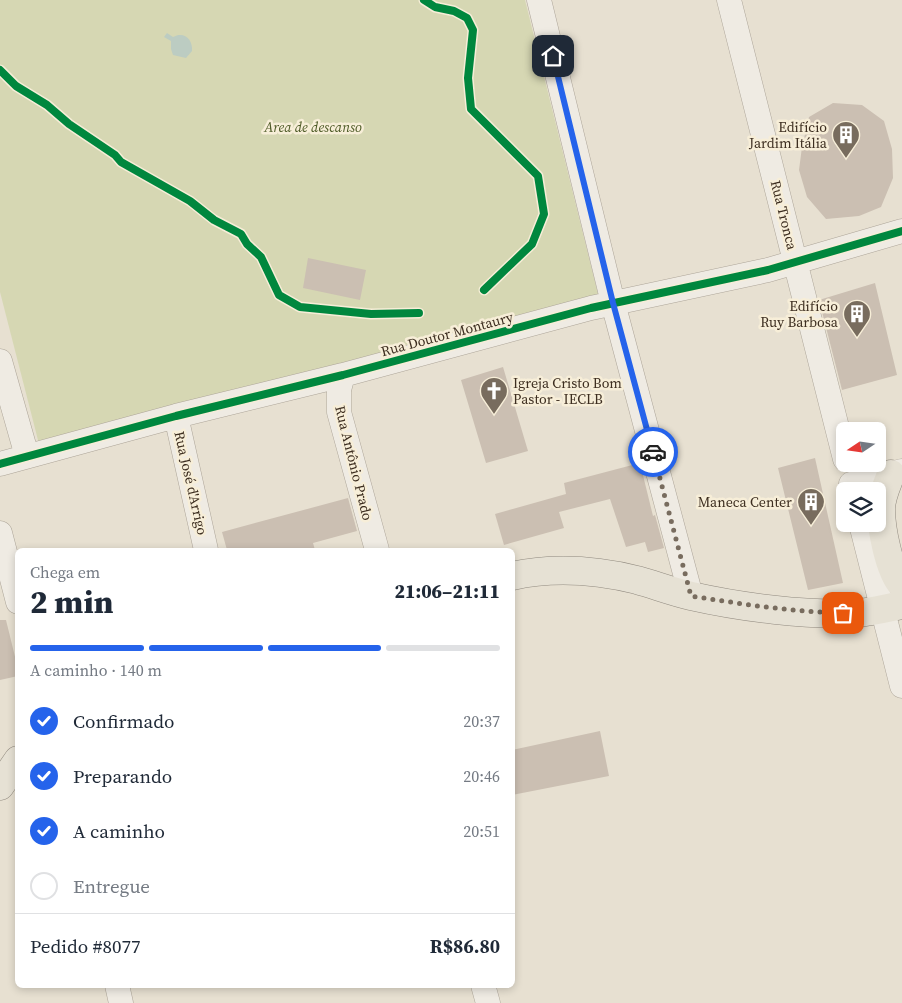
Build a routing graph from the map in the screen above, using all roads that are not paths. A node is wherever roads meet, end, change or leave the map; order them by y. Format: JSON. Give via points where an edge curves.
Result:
{"nodes":[{"id":1,"x":540,"y":0,"type":"edge"},
{"id":2,"x":729,"y":0,"type":"edge"},
{"id":3,"x":902,"y":231,"type":"edge"},
{"id":4,"x":795,"y":261,"type":"junction"},
{"id":5,"x":613,"y":303,"type":"junction"},
{"id":6,"x":0,"y":361,"type":"edge"},
{"id":7,"x":342,"y":375,"type":"junction"},
{"id":8,"x":176,"y":416,"type":"junction"},
{"id":9,"x":836,"y":423,"type":"edge"},
{"id":10,"x":27,"y":456,"type":"junction"},
{"id":11,"x":0,"y":464,"type":"edge"},
{"id":12,"x":896,"y":473,"type":"edge"},
{"id":13,"x":850,"y":480,"type":"edge"},
{"id":14,"x":864,"y":532,"type":"edge"},
{"id":15,"x":0,"y":533,"type":"edge"},
{"id":16,"x":206,"y":548,"type":"edge"},
{"id":17,"x":376,"y":548,"type":"edge"},
{"id":18,"x":515,"y":575,"type":"edge"},
{"id":19,"x":902,"y":585,"type":"edge"},
{"id":20,"x":15,"y":590,"type":"edge"},
{"id":21,"x":691,"y":596,"type":"junction"},
{"id":22,"x":892,"y":607,"type":"edge"},
{"id":23,"x":902,"y":686,"type":"edge"},
{"id":24,"x":15,"y":764,"type":"edge"},
{"id":25,"x":0,"y":786,"type":"edge"},
{"id":26,"x":118,"y":988,"type":"edge"},
{"id":27,"x":484,"y":988,"type":"edge"},
{"id":28,"x":121,"y":1003,"type":"edge"},
{"id":29,"x":488,"y":1003,"type":"edge"}],
"edges":[{"from":1,"to":5,"type":"street"},
{"from":2,"to":4,"type":"street","name":"Rua Tronca"},
{"from":3,"to":4,"type":"street","name":"Rua Doutor Montaury"},
{"from":4,"to":5,"type":"street","name":"Rua Doutor Montaury","via":[[768,270]]},
{"from":4,"to":9,"type":"street","name":"Rua Tronca"},
{"from":5,"to":7,"type":"street","name":"Rua Doutor Montaury"},
{"from":5,"to":21,"type":"street"},
{"from":6,"to":10,"type":"street"},
{"from":7,"to":8,"type":"street","name":"Rua Doutor Montaury"},
{"from":7,"to":17,"type":"street","name":"Rua Antônio Prado","via":[[339,412]]},
{"from":8,"to":10,"type":"street","name":"Rua Doutor Montaury"},
{"from":8,"to":16,"type":"street","name":"Rua José d'Arrigo"},
{"from":10,"to":11,"type":"street","name":"Rua Doutor Montaury"},
{"from":12,"to":13,"type":"street"},
{"from":12,"to":19,"type":"main road","via":[[883,494],[881,509],[893,570]]},
{"from":14,"to":22,"type":"street"},
{"from":15,"to":20,"type":"street"},
{"from":18,"to":21,"type":"main road","via":[[534,571],[605,574]]},
{"from":21,"to":22,"type":"main road","via":[[814,612],[857,613]]},
{"from":22,"to":23,"type":"street"},
{"from":24,"to":25,"type":"main road"},
{"from":26,"to":28,"type":"street"},
{"from":27,"to":29,"type":"street"}]}
